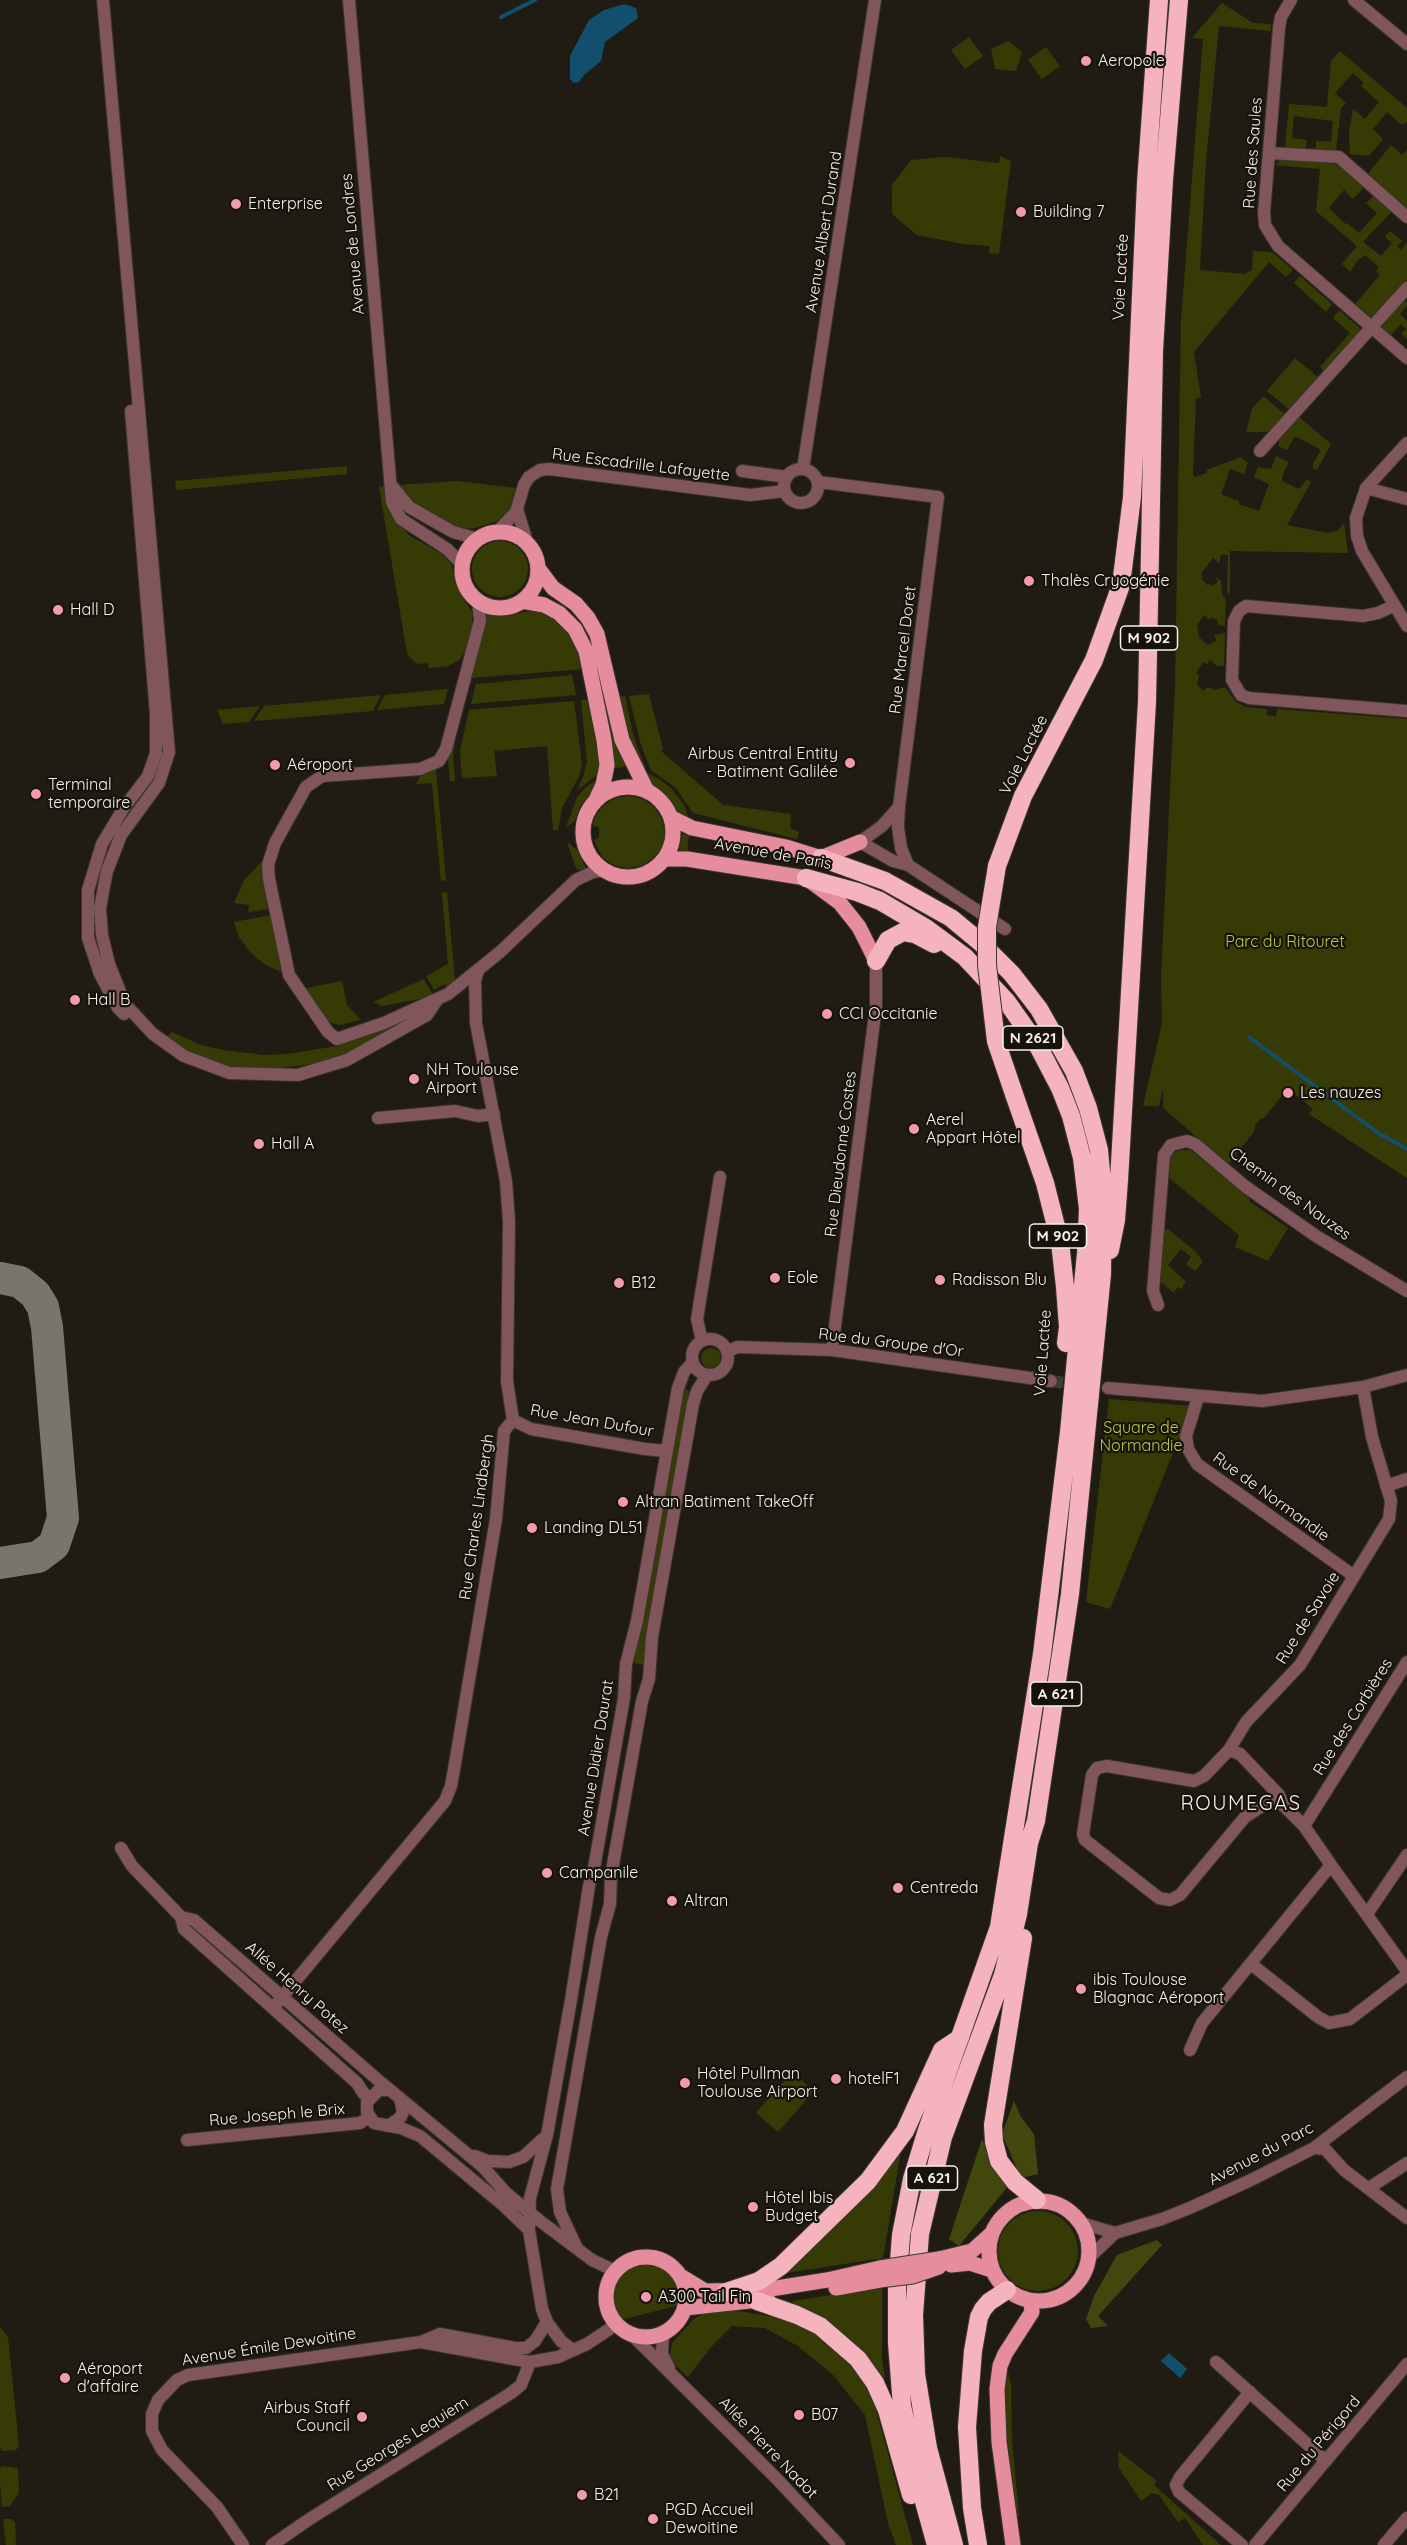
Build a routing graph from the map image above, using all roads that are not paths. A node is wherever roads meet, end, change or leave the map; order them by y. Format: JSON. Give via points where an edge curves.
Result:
{"nodes":[{"id":1,"x":103,"y":0,"type":"edge"},
{"id":2,"x":349,"y":0,"type":"edge"},
{"id":3,"x":874,"y":0,"type":"edge"},
{"id":4,"x":1160,"y":0,"type":"edge"},
{"id":5,"x":1179,"y":0,"type":"edge"},
{"id":6,"x":1291,"y":0,"type":"edge"},
{"id":7,"x":1354,"y":0,"type":"edge"},
{"id":8,"x":1407,"y":44,"type":"edge"},
{"id":9,"x":1269,"y":153,"type":"junction"},
{"id":10,"x":1407,"y":217,"type":"edge"},
{"id":11,"x":1407,"y":288,"type":"edge"},
{"id":12,"x":1373,"y":327,"type":"junction"},
{"id":13,"x":1407,"y":358,"type":"edge"},
{"id":14,"x":1407,"y":443,"type":"edge"},
{"id":15,"x":1260,"y":451,"type":"dead end"},
{"id":16,"x":803,"y":469,"type":"junction"},
{"id":17,"x":742,"y":471,"type":"dead end"},
{"id":18,"x":787,"y":477,"type":"junction"},
{"id":19,"x":818,"y":482,"type":"junction"},
{"id":20,"x":392,"y":485,"type":"junction"},
{"id":21,"x":1366,"y":488,"type":"junction"},
{"id":22,"x":785,"y":491,"type":"junction"},
{"id":23,"x":1407,"y":499,"type":"edge"},
{"id":24,"x":517,"y":509,"type":"junction"},
{"id":25,"x":498,"y":531,"type":"junction"},
{"id":26,"x":478,"y":539,"type":"junction"},
{"id":27,"x":527,"y":542,"type":"junction"},
{"id":28,"x":463,"y":565,"type":"junction"},
{"id":29,"x":538,"y":568,"type":"junction"},
{"id":30,"x":478,"y":600,"type":"junction"},
{"id":31,"x":522,"y":601,"type":"junction"},
{"id":32,"x":1393,"y":606,"type":"junction"},
{"id":33,"x":1407,"y":626,"type":"edge"},
{"id":34,"x":1407,"y":711,"type":"edge"},
{"id":35,"x":647,"y":792,"type":"junction"},
{"id":36,"x":596,"y":800,"type":"junction"},
{"id":37,"x":899,"y":807,"type":"junction"},
{"id":38,"x":672,"y":818,"type":"junction"},
{"id":39,"x":860,"y":842,"type":"junction"},
{"id":40,"x":821,"y":858,"type":"junction"},
{"id":41,"x":664,"y":859,"type":"junction"},
{"id":42,"x":908,"y":865,"type":"junction"},
{"id":43,"x":604,"y":870,"type":"junction"},
{"id":44,"x":807,"y":878,"type":"junction"},
{"id":45,"x":1005,"y":930,"type":"dead end"},
{"id":46,"x":876,"y":961,"type":"junction"},
{"id":47,"x":478,"y":972,"type":"junction"},
{"id":48,"x":980,"y":972,"type":"junction"},
{"id":49,"x":437,"y":1000,"type":"junction"},
{"id":50,"x":494,"y":1114,"type":"junction"},
{"id":51,"x":378,"y":1118,"type":"dead end"},
{"id":52,"x":720,"y":1177,"type":"dead end"},
{"id":53,"x":1102,"y":1274,"type":"junction"},
{"id":54,"x":1407,"y":1291,"type":"edge"},
{"id":55,"x":1158,"y":1305,"type":"dead end"},
{"id":56,"x":702,"y":1341,"type":"junction"},
{"id":57,"x":727,"y":1350,"type":"junction"},
{"id":58,"x":832,"y":1350,"type":"junction"},
{"id":59,"x":693,"y":1362,"type":"junction"},
{"id":60,"x":707,"y":1375,"type":"junction"},
{"id":61,"x":1407,"y":1375,"type":"edge"},
{"id":62,"x":1051,"y":1381,"type":"tunnel mouth"},
{"id":63,"x":1363,"y":1387,"type":"junction"},
{"id":64,"x":1108,"y":1388,"type":"dead end"},
{"id":65,"x":1198,"y":1397,"type":"junction"},
{"id":66,"x":513,"y":1420,"type":"junction"},
{"id":67,"x":666,"y":1450,"type":"junction"},
{"id":68,"x":1407,"y":1479,"type":"edge"},
{"id":69,"x":1386,"y":1486,"type":"junction"},
{"id":70,"x":1056,"y":1523,"type":"junction"},
{"id":71,"x":1354,"y":1576,"type":"junction"},
{"id":72,"x":1407,"y":1662,"type":"edge"},
{"id":73,"x":1229,"y":1750,"type":"junction"},
{"id":74,"x":1283,"y":1805,"type":"junction"},
{"id":75,"x":1036,"y":1821,"type":"junction"},
{"id":76,"x":1304,"y":1826,"type":"junction"},
{"id":77,"x":121,"y":1848,"type":"dead end"},
{"id":78,"x":1407,"y":1855,"type":"edge"},
{"id":79,"x":1331,"y":1865,"type":"junction"},
{"id":80,"x":1367,"y":1914,"type":"junction"},
{"id":81,"x":181,"y":1917,"type":"junction"},
{"id":82,"x":1251,"y":1964,"type":"junction"},
{"id":83,"x":1407,"y":1971,"type":"edge"},
{"id":84,"x":1407,"y":1975,"type":"edge"},
{"id":85,"x":282,"y":1997,"type":"junction"},
{"id":86,"x":273,"y":2008,"type":"junction"},
{"id":87,"x":960,"y":2038,"type":"junction"},
{"id":88,"x":1190,"y":2050,"type":"dead end"},
{"id":89,"x":1407,"y":2077,"type":"edge"},
{"id":90,"x":395,"y":2094,"type":"junction"},
{"id":91,"x":369,"y":2097,"type":"junction"},
{"id":92,"x":369,"y":2117,"type":"junction"},
{"id":93,"x":388,"y":2126,"type":"junction"},
{"id":94,"x":547,"y":2135,"type":"junction"},
{"id":95,"x":187,"y":2140,"type":"dead end"},
{"id":96,"x":1314,"y":2148,"type":"junction"},
{"id":97,"x":466,"y":2152,"type":"junction"},
{"id":98,"x":1407,"y":2163,"type":"edge"},
{"id":99,"x":1369,"y":2188,"type":"junction"},
{"id":100,"x":1037,"y":2200,"type":"junction"},
{"id":101,"x":529,"y":2211,"type":"junction"},
{"id":102,"x":1407,"y":2218,"type":"edge"},
{"id":103,"x":1082,"y":2223,"type":"junction"},
{"id":104,"x":529,"y":2230,"type":"junction"},
{"id":105,"x":1115,"y":2233,"type":"junction"},
{"id":106,"x":991,"y":2234,"type":"junction"},
{"id":107,"x":576,"y":2246,"type":"junction"},
{"id":108,"x":1089,"y":2258,"type":"junction"},
{"id":109,"x":939,"y":2263,"type":"junction"},
{"id":110,"x":992,"y":2270,"type":"junction"},
{"id":111,"x":615,"y":2271,"type":"junction"},
{"id":112,"x":880,"y":2274,"type":"junction"},
{"id":113,"x":682,"y":2277,"type":"junction"},
{"id":114,"x":1007,"y":2290,"type":"junction"},
{"id":115,"x":726,"y":2292,"type":"junction"},
{"id":116,"x":757,"y":2301,"type":"junction"},
{"id":117,"x":1031,"y":2301,"type":"junction"},
{"id":118,"x":685,"y":2308,"type":"junction"},
{"id":119,"x":547,"y":2322,"type":"junction"},
{"id":120,"x":617,"y":2324,"type":"junction"},
{"id":121,"x":631,"y":2334,"type":"junction"},
{"id":122,"x":663,"y":2334,"type":"junction"},
{"id":123,"x":421,"y":2342,"type":"junction"},
{"id":124,"x":573,"y":2350,"type":"junction"},
{"id":125,"x":530,"y":2362,"type":"junction"},
{"id":126,"x":1216,"y":2362,"type":"dead end"},
{"id":127,"x":1407,"y":2364,"type":"edge"},
{"id":128,"x":672,"y":2375,"type":"junction"},
{"id":129,"x":1250,"y":2392,"type":"junction"},
{"id":130,"x":1326,"y":2461,"type":"junction"},
{"id":131,"x":1407,"y":2518,"type":"edge"},
{"id":132,"x":243,"y":2545,"type":"edge"},
{"id":133,"x":272,"y":2545,"type":"edge"},
{"id":134,"x":838,"y":2545,"type":"edge"},
{"id":135,"x":928,"y":2545,"type":"edge"},
{"id":136,"x":936,"y":2545,"type":"edge"},
{"id":137,"x":954,"y":2545,"type":"edge"},
{"id":138,"x":978,"y":2545,"type":"edge"},
{"id":139,"x":1013,"y":2545,"type":"edge"},
{"id":140,"x":1242,"y":2545,"type":"edge"},
{"id":141,"x":1255,"y":2545,"type":"edge"},
{"id":142,"x":1384,"y":2545,"type":"edge"}],
"edges":[{"from":1,"to":49,"type":"street","via":[[169,752],[159,783],[131,818],[114,850],[102,890],[101,924],[109,964],[125,1004],[153,1034],[184,1056],[229,1073],[298,1075],[347,1060],[427,1016]]},
{"from":2,"to":20,"type":"street","name":"Avenue de Londres"},
{"from":3,"to":16,"type":"street","name":"Avenue Albert Durand"},
{"from":4,"to":70,"type":"highway","name":"Voie Lactée","number":"M 902","bridge":true,"via":[[1146,183],[1132,496],[1120,585],[1094,660],[1023,796],[997,866],[987,927],[996,1041],[1048,1192],[1060,1242],[1068,1327],[1050,1500]]},
{"from":5,"to":53,"type":"highway","number":"M 902","via":[[1154,351],[1148,702],[1122,1135],[1116,1220]]},
{"from":6,"to":9,"type":"street","name":"Rue des Saules","via":[[1281,17]]},
{"from":7,"to":8,"type":"street"},
{"from":9,"to":10,"type":"street","via":[[1339,157]]},
{"from":9,"to":12,"type":"street","name":"Rue des Saules","via":[[1264,213],[1270,237]]},
{"from":11,"to":12,"type":"street"},
{"from":12,"to":13,"type":"street","name":"Rue des Saules"},
{"from":12,"to":15,"type":"street"},
{"from":14,"to":21,"type":"street"},
{"from":16,"to":18,"type":"street"},
{"from":16,"to":19,"type":"street","via":[[813,473]]},
{"from":17,"to":18,"type":"street"},
{"from":18,"to":22,"type":"street"},
{"from":19,"to":22,"type":"street","via":[[816,495],[806,503],[793,502]]},
{"from":19,"to":37,"type":"street","name":"Rue Marcel Doret","via":[[938,497]]},
{"from":20,"to":26,"type":"street","via":[[409,507],[453,532]]},
{"from":20,"to":28,"type":"street","name":"Avenue de Londres","via":[[392,502],[400,519],[447,549]]},
{"from":21,"to":23,"type":"street"},
{"from":21,"to":32,"type":"street","via":[[1356,518],[1357,536],[1368,564]]},
{"from":22,"to":24,"type":"street","name":"Rue Escadrille Lafayette","via":[[740,494],[549,469],[529,477]]},
{"from":24,"to":25,"type":"street","name":"Rue Escadrille Lafayette"},
{"from":24,"to":27,"type":"street"},
{"from":25,"to":26,"type":"main road"},
{"from":25,"to":27,"type":"main road"},
{"from":26,"to":28,"type":"main road","via":[[470,546]]},
{"from":27,"to":29,"type":"main road"},
{"from":28,"to":30,"type":"main road","via":[[465,584]]},
{"from":29,"to":31,"type":"main road","via":[[535,587]]},
{"from":29,"to":35,"type":"main road","via":[[553,588],[576,604],[597,634],[622,741]]},
{"from":30,"to":31,"type":"main road","via":[[505,607]]},
{"from":30,"to":49,"type":"street","via":[[480,621],[443,756],[435,764],[420,769],[322,776],[299,798],[274,843],[268,865],[289,975],[332,1036],[337,1039]]},
{"from":31,"to":36,"type":"main road","via":[[559,613],[575,629],[586,651],[606,765]]},
{"from":32,"to":33,"type":"street"},
{"from":32,"to":34,"type":"street","via":[[1364,616],[1246,606],[1234,621],[1232,680],[1241,695],[1249,698]]},
{"from":35,"to":36,"type":"main road","via":[[626,787]]},
{"from":35,"to":38,"type":"main road","via":[[662,803]]},
{"from":36,"to":43,"type":"main road","via":[[585,819],[584,842]]},
{"from":37,"to":39,"type":"street"},
{"from":37,"to":42,"type":"street","name":"Rue Marcel Doret","via":[[901,848]]},
{"from":38,"to":40,"type":"main road","name":"Avenue de Paris","number":"N 2621","via":[[692,828]]},
{"from":38,"to":41,"type":"main road","via":[[672,844]]},
{"from":39,"to":40,"type":"main road"},
{"from":39,"to":42,"type":"street"},
{"from":40,"to":53,"type":"highway","name":"Avenue de Paris","number":"N 2621","via":[[885,882],[951,918],[1012,974],[1039,1009],[1074,1071],[1099,1150]]},
{"from":41,"to":43,"type":"main road","via":[[651,871],[635,877]]},
{"from":41,"to":44,"type":"main road","name":"Avenue de Paris","number":"N 2621","via":[[687,859]]},
{"from":42,"to":45,"type":"street"},
{"from":43,"to":47,"type":"street","via":[[576,880]]},
{"from":44,"to":46,"type":"main road","via":[[840,903],[859,927]]},
{"from":44,"to":48,"type":"highway","name":"Avenue de Paris","number":"N 2621","via":[[857,892],[903,914],[946,942]]},
{"from":46,"to":48,"type":"highway","via":[[888,940],[903,932],[925,939]]},
{"from":46,"to":58,"type":"street","name":"Rue Dieudonné Costes","via":[[876,1006]]},
{"from":47,"to":49,"type":"street"},
{"from":47,"to":50,"type":"street","name":"Rue Charles Lindbergh","via":[[477,1023]]},
{"from":48,"to":70,"type":"highway","name":"Avenue de Paris","number":"N 2621","via":[[1038,1046],[1060,1088],[1076,1133],[1085,1176],[1086,1253]]},
{"from":50,"to":51,"type":"street","via":[[455,1112]]},
{"from":50,"to":66,"type":"street","name":"Rue Charles Lindbergh","via":[[510,1221],[507,1381]]},
{"from":52,"to":56,"type":"street","via":[[697,1319]]},
{"from":53,"to":75,"type":"highway","number":"A 621","via":[[1070,1594]]},
{"from":54,"to":55,"type":"street","name":"Chemin des Nauzes","via":[[1316,1236],[1187,1141],[1171,1145],[1164,1155],[1153,1291]]},
{"from":56,"to":57,"type":"street","via":[[717,1340]]},
{"from":56,"to":59,"type":"street","via":[[693,1352]]},
{"from":57,"to":58,"type":"street","name":"Rue du Groupe d'Or"},
{"from":57,"to":60,"type":"street","via":[[728,1361],[723,1371]]},
{"from":58,"to":62,"type":"street","name":"Rue du Groupe d'Or"},
{"from":59,"to":60,"type":"street","via":[[698,1371]]},
{"from":59,"to":67,"type":"street","name":"Avenue Didier Daurat","via":[[678,1388]]},
{"from":60,"to":107,"type":"street","name":"Avenue Didier Daurat","via":[[693,1404],[652,1637],[649,1679],[557,2189],[560,2212]]},
{"from":61,"to":63,"type":"street"},
{"from":63,"to":65,"type":"street","via":[[1262,1401]]},
{"from":63,"to":69,"type":"street","name":"Rue de Savoie"},
{"from":64,"to":65,"type":"street"},
{"from":65,"to":71,"type":"street","name":"Rue de Normandie","via":[[1186,1436],[1197,1464]]},
{"from":66,"to":67,"type":"street","name":"Rue Jean Dufour","via":[[531,1429]]},
{"from":66,"to":85,"type":"street","name":"Rue Charles Lindbergh","via":[[504,1431],[496,1520],[451,1786],[445,1801]]},
{"from":67,"to":94,"type":"street","name":"Avenue Didier Daurat"},
{"from":68,"to":69,"type":"street"},
{"from":69,"to":71,"type":"street","name":"Rue de Savoie","via":[[1391,1501],[1389,1519]]},
{"from":70,"to":87,"type":"highway","number":"A 621","via":[[1042,1654],[999,1928]]},
{"from":71,"to":73,"type":"street","name":"Rue de Savoie","via":[[1300,1665],[1246,1722]]},
{"from":72,"to":76,"type":"street","name":"Rue des Corbières"},
{"from":73,"to":74,"type":"street","via":[[1240,1754],[1279,1795]]},
{"from":73,"to":74,"type":"street","name":"Rue de Savoie","via":[[1194,1781],[1107,1766],[1097,1768],[1092,1775],[1085,1840],[1159,1898],[1170,1900],[1180,1895],[1245,1817],[1262,1806]]},
{"from":74,"to":76,"type":"street"},
{"from":75,"to":100,"type":"highway","via":[[1041,1837],[993,2125],[999,2161],[1015,2182]]},
{"from":75,"to":137,"type":"highway","number":"A 621","via":[[1003,1975],[943,2138],[920,2234],[914,2315],[916,2374],[928,2448]]},
{"from":76,"to":79,"type":"street"},
{"from":77,"to":81,"type":"street","name":"Allée Henry Potez","via":[[132,1866]]},
{"from":78,"to":80,"type":"street"},
{"from":79,"to":80,"type":"street"},
{"from":79,"to":82,"type":"street"},
{"from":80,"to":83,"type":"street"},
{"from":81,"to":85,"type":"street","name":"Allée Henry Potez","via":[[194,1920]]},
{"from":81,"to":86,"type":"street","name":"Allée Henry Potez","via":[[184,1929]]},
{"from":82,"to":84,"type":"street","via":[[1329,2023],[1350,2019]]},
{"from":82,"to":88,"type":"street","via":[[1202,2023]]},
{"from":85,"to":86,"type":"street","name":"Rue Charles Lindbergh"},
{"from":85,"to":90,"type":"street","name":"Allée Henry Potez"},
{"from":86,"to":91,"type":"street","name":"Allée Henry Potez"},
{"from":87,"to":115,"type":"highway","via":[[942,2050],[905,2131],[868,2181],[781,2266],[759,2281]]},
{"from":87,"to":136,"type":"highway","number":"A 621","via":[[912,2179],[897,2288],[902,2406]]},
{"from":89,"to":96,"type":"street","name":"Avenue du Parc"},
{"from":90,"to":91,"type":"street","via":[[379,2090]]},
{"from":90,"to":93,"type":"street","via":[[403,2112]]},
{"from":90,"to":97,"type":"street","name":"Allée Henry Potez"},
{"from":91,"to":92,"type":"street"},
{"from":92,"to":93,"type":"street"},
{"from":92,"to":95,"type":"street","name":"Rue Joseph le Brix","via":[[360,2123]]},
{"from":93,"to":104,"type":"street","via":[[420,2136]]},
{"from":94,"to":97,"type":"street","name":"Allée Henry Potez","via":[[523,2157],[509,2162],[488,2161]]},
{"from":94,"to":101,"type":"street","name":"Avenue Didier Daurat"},
{"from":96,"to":99,"type":"street","via":[[1325,2149],[1344,2170]]},
{"from":96,"to":105,"type":"street","name":"Avenue du Parc","via":[[1162,2220]]},
{"from":97,"to":101,"type":"street","name":"Allée Henry Potez"},
{"from":98,"to":99,"type":"street"},
{"from":99,"to":102,"type":"street"},
{"from":100,"to":103,"type":"main road","via":[[1058,2203]]},
{"from":100,"to":106,"type":"main road","via":[[1020,2203],[1005,2212]]},
{"from":101,"to":104,"type":"street"},
{"from":101,"to":107,"type":"street","name":"Avenue Didier Daurat"},
{"from":103,"to":105,"type":"street"},
{"from":103,"to":108,"type":"main road"},
{"from":104,"to":119,"type":"street"},
{"from":105,"to":108,"type":"street","name":"Avenue du Parc"},
{"from":106,"to":109,"type":"main road","via":[[972,2251]]},
{"from":106,"to":110,"type":"main road"},
{"from":107,"to":111,"type":"street","name":"Avenue Didier Daurat","via":[[592,2260]]},
{"from":108,"to":117,"type":"main road","via":[[1074,2287],[1046,2301]]},
{"from":109,"to":110,"type":"main road","via":[[970,2263]]},
{"from":109,"to":112,"type":"main road","bridge":true,"via":[[914,2276]]},
{"from":110,"to":114,"type":"main road"},
{"from":111,"to":113,"type":"main road","via":[[634,2258],[645,2256],[663,2260]]},
{"from":111,"to":120,"type":"main road","via":[[609,2280],[606,2304]]},
{"from":112,"to":115,"type":"main road"},
{"from":112,"to":116,"type":"main road"},
{"from":113,"to":115,"type":"main road","via":[[705,2291]]},
{"from":113,"to":118,"type":"main road"},
{"from":114,"to":117,"type":"main road"},
{"from":114,"to":138,"type":"highway","via":[[983,2309],[973,2351],[967,2427]]},
{"from":116,"to":118,"type":"main road"},
{"from":116,"to":135,"type":"highway","via":[[820,2326],[858,2359],[875,2383],[887,2410]]},
{"from":117,"to":139,"type":"main road","via":[[1032,2312],[1000,2366],[997,2389],[999,2442]]},
{"from":118,"to":122,"type":"main road"},
{"from":119,"to":123,"type":"street","name":"Avenue Émile Dewoitine","via":[[536,2341],[526,2348],[440,2334]]},
{"from":119,"to":124,"type":"street"},
{"from":120,"to":121,"type":"main road"},
{"from":120,"to":124,"type":"street","name":"Avenue Émile Dewoitine"},
{"from":121,"to":122,"type":"main road"},
{"from":121,"to":128,"type":"street","name":"Allée Pierre Nadot"},
{"from":122,"to":128,"type":"street","name":"Allée Pierre Nadot","via":[[662,2354]]},
{"from":123,"to":125,"type":"street","name":"Avenue Émile Dewoitine"},
{"from":123,"to":132,"type":"street","name":"Avenue Émile Dewoitine","via":[[188,2375],[177,2380],[158,2400],[151,2426],[162,2450],[217,2507]]},
{"from":124,"to":125,"type":"street","name":"Avenue Émile Dewoitine"},
{"from":125,"to":133,"type":"street","name":"Rue Georges Lequiem","via":[[521,2385]]},
{"from":126,"to":129,"type":"street"},
{"from":127,"to":130,"type":"street","name":"Rue du Périgord"},
{"from":128,"to":134,"type":"street","name":"Allée Pierre Nadot","via":[[776,2477]]},
{"from":129,"to":130,"type":"street"},
{"from":129,"to":140,"type":"street","via":[[1176,2485],[1179,2492]]},
{"from":130,"to":141,"type":"street","name":"Rue du Périgord"},
{"from":131,"to":142,"type":"street"}]}
